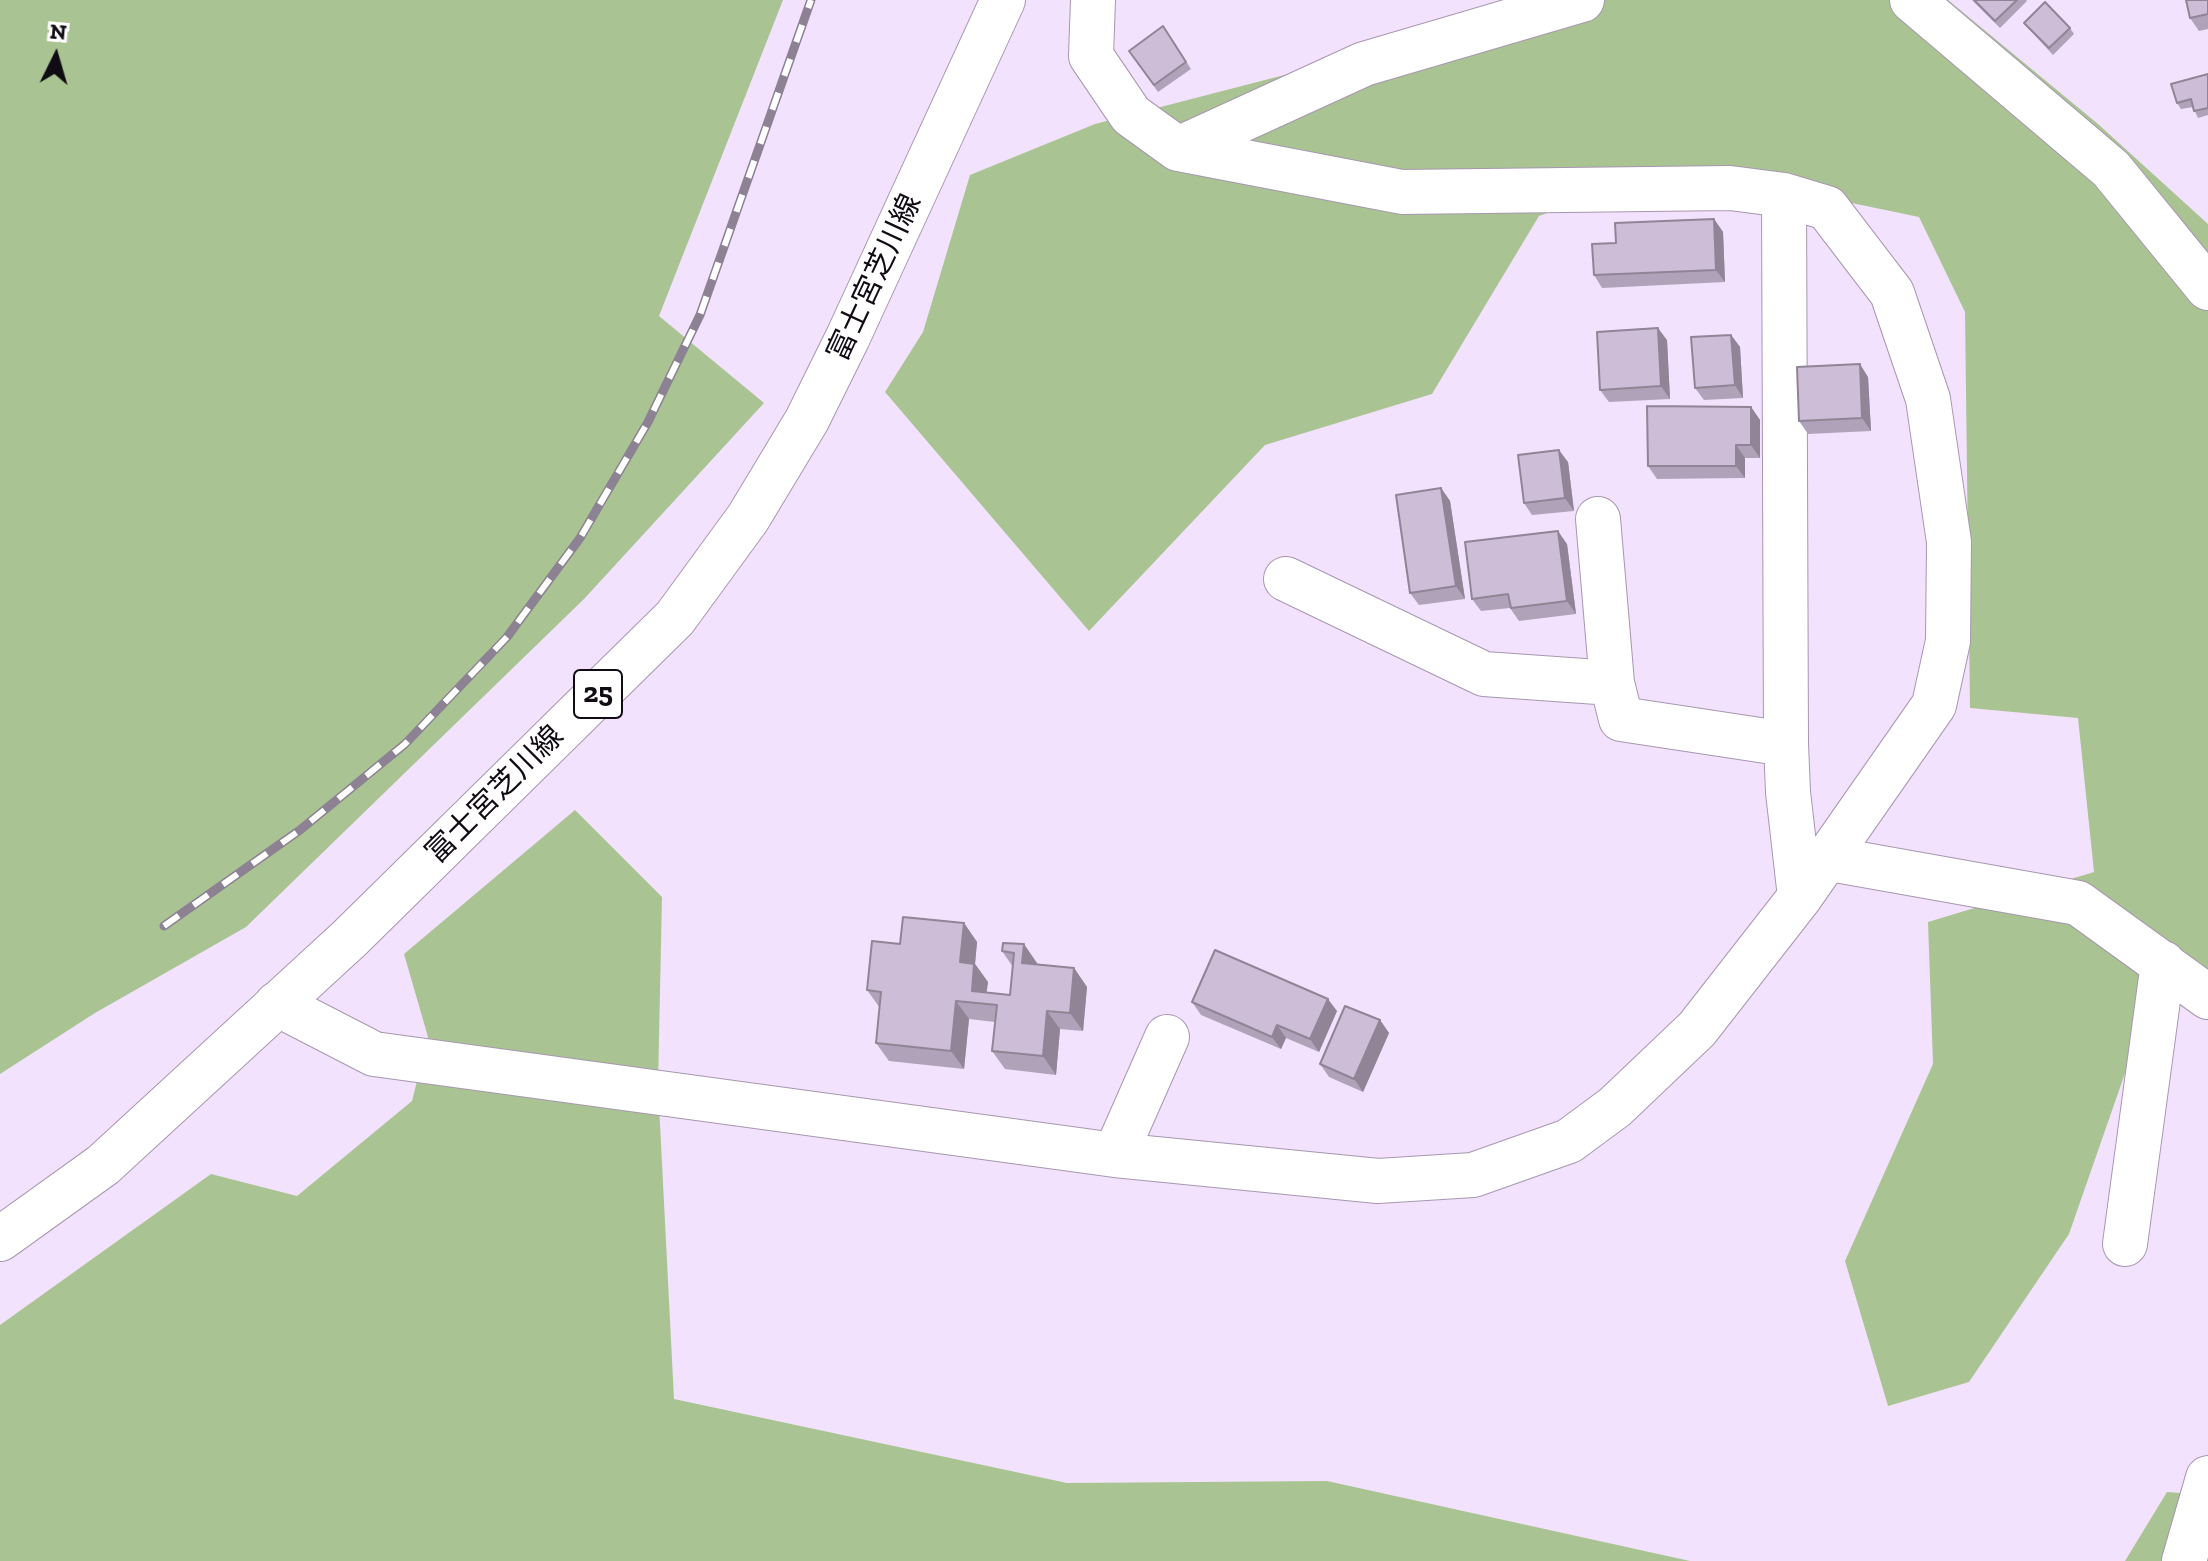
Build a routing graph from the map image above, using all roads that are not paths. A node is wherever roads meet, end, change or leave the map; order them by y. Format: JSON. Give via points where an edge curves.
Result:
{"nodes":[{"id":1,"x":1003,"y":0,"type":"edge"},
{"id":2,"x":1093,"y":0,"type":"edge"},
{"id":3,"x":1582,"y":0,"type":"edge"},
{"id":4,"x":1912,"y":0,"type":"edge"},
{"id":5,"x":1539,"y":6,"type":"edge"},
{"id":6,"x":1178,"y":149,"type":"junction"},
{"id":7,"x":1784,"y":195,"type":"junction"},
{"id":8,"x":2208,"y":288,"type":"edge"},
{"id":9,"x":1598,"y":519,"type":"dead end"},
{"id":10,"x":1286,"y":579,"type":"dead end"},
{"id":11,"x":1612,"y":683,"type":"junction"},
{"id":12,"x":1786,"y":744,"type":"junction"},
{"id":13,"x":1825,"y":858,"type":"junction"},
{"id":14,"x":1800,"y":897,"type":"junction"},
{"id":15,"x":2163,"y":963,"type":"junction"},
{"id":16,"x":2208,"y":997,"type":"edge"},
{"id":17,"x":277,"y":1004,"type":"junction"},
{"id":18,"x":1167,"y":1037,"type":"dead end"},
{"id":19,"x":1115,"y":1155,"type":"junction"},
{"id":20,"x":0,"y":1239,"type":"edge"},
{"id":21,"x":2125,"y":1244,"type":"dead end"},
{"id":22,"x":2208,"y":1478,"type":"edge"},
{"id":23,"x":2184,"y":1561,"type":"edge"}],
"edges":[{"from":1,"to":17,"type":"street","name":"富士宮芝川線","number":"25","via":[[841,351],[748,518],[675,618]]},
{"from":2,"to":6,"type":"street","via":[[1091,56],[1131,115]]},
{"from":3,"to":5,"type":"street"},
{"from":4,"to":8,"type":"street","via":[[2111,169]]},
{"from":5,"to":6,"type":"street","via":[[1364,64]]},
{"from":6,"to":7,"type":"street","via":[[1402,192],[1730,188]]},
{"from":7,"to":12,"type":"street"},
{"from":7,"to":13,"type":"street","via":[[1827,208],[1892,293],[1928,399],[1949,542],[1948,641],[1934,705]]},
{"from":9,"to":11,"type":"street"},
{"from":10,"to":11,"type":"street","via":[[1484,674]]},
{"from":11,"to":12,"type":"street","via":[[1621,719]]},
{"from":12,"to":14,"type":"street"},
{"from":13,"to":14,"type":"street"},
{"from":13,"to":15,"type":"street","via":[[2078,903]]},
{"from":14,"to":19,"type":"street","via":[[1697,1029],[1615,1107],[1569,1141],[1473,1175],[1378,1181]]},
{"from":15,"to":16,"type":"street"},
{"from":15,"to":21,"type":"street"},
{"from":17,"to":19,"type":"street","via":[[374,1054]]},
{"from":17,"to":20,"type":"street","name":"富士宮芝川線","number":"25","via":[[103,1165]]},
{"from":18,"to":19,"type":"street"},
{"from":22,"to":23,"type":"street"}]}
